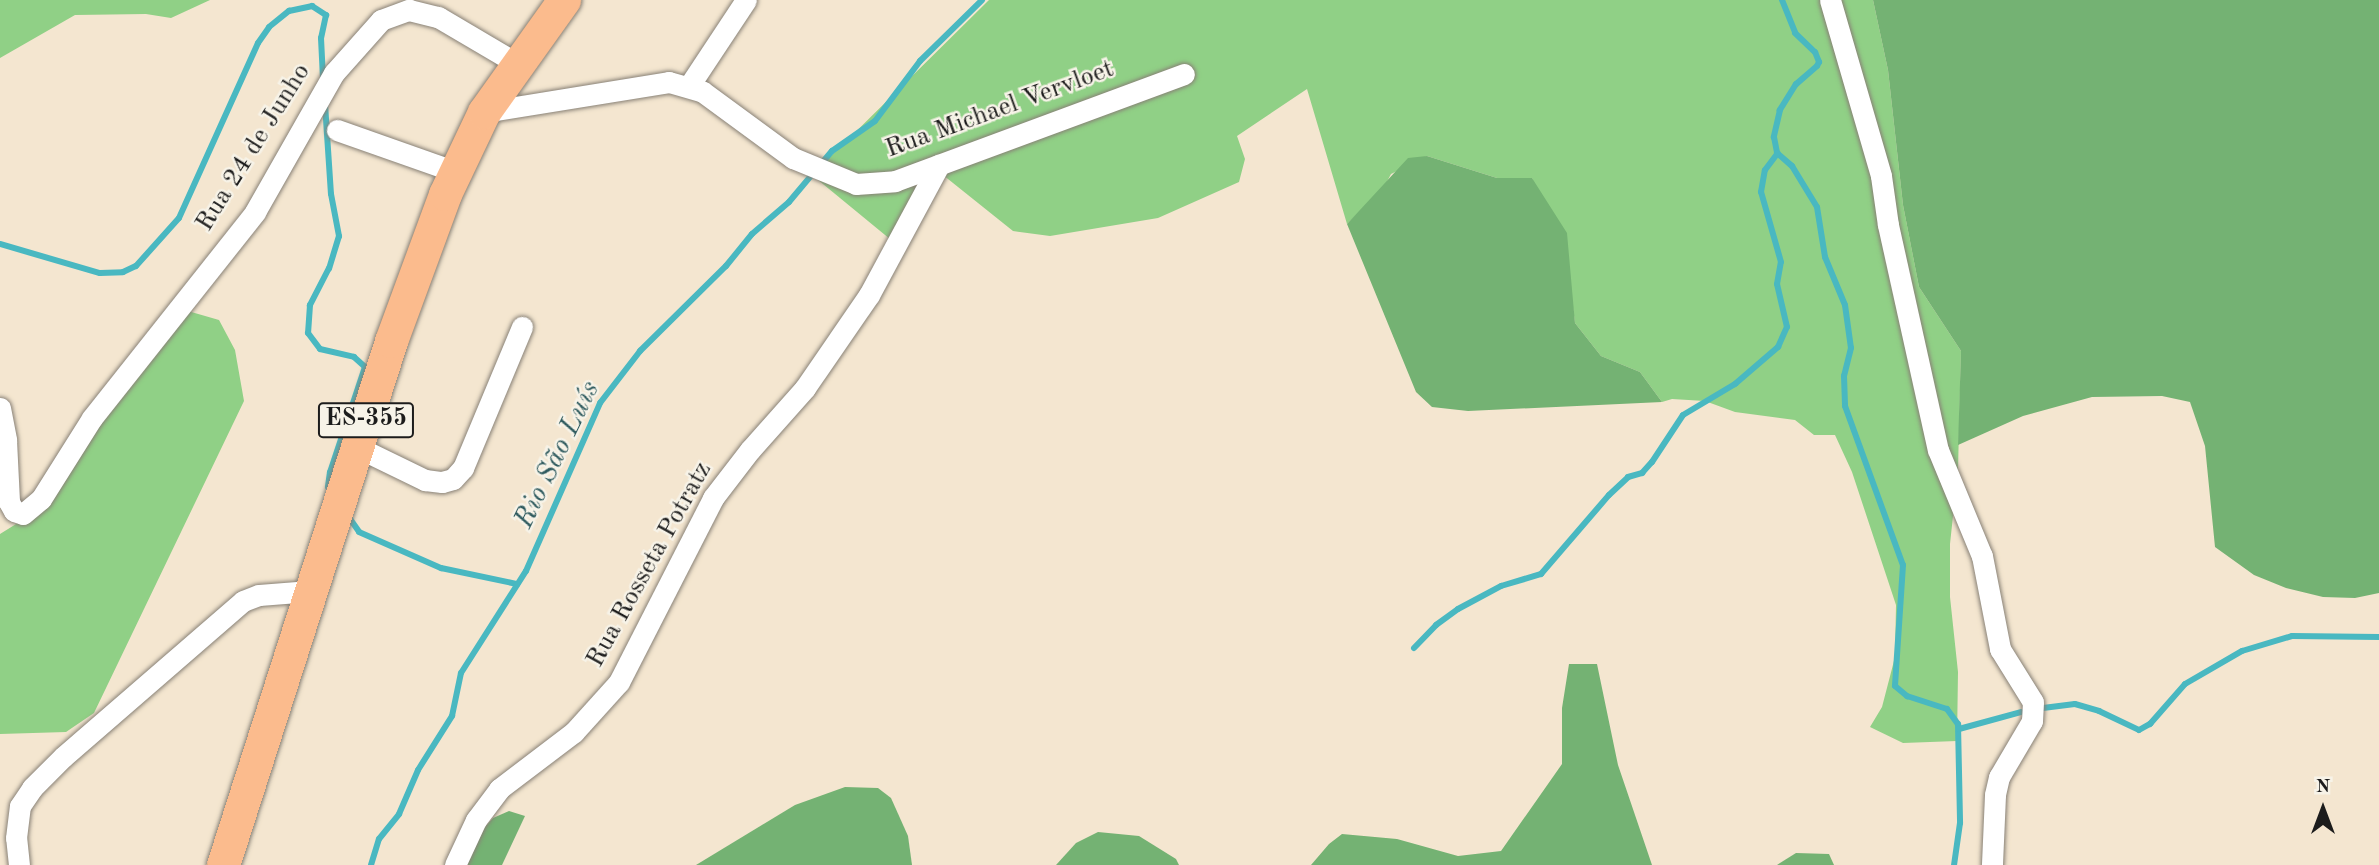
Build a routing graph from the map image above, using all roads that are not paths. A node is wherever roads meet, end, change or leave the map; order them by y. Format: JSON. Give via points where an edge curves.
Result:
{"nodes":[{"id":1,"x":564,"y":0,"type":"edge"},
{"id":2,"x":746,"y":0,"type":"edge"},
{"id":3,"x":1829,"y":0,"type":"edge"},
{"id":4,"x":516,"y":63,"type":"junction"},
{"id":5,"x":1184,"y":74,"type":"dead end"},
{"id":6,"x":689,"y":86,"type":"junction"},
{"id":7,"x":484,"y":112,"type":"junction"},
{"id":8,"x":337,"y":130,"type":"dead end"},
{"id":9,"x":939,"y":165,"type":"junction"},
{"id":10,"x":456,"y":172,"type":"junction"},
{"id":11,"x":522,"y":327,"type":"dead end"},
{"id":12,"x":0,"y":408,"type":"edge"},
{"id":13,"x":357,"y":447,"type":"junction"},
{"id":14,"x":310,"y":591,"type":"junction"},
{"id":15,"x":19,"y":865,"type":"edge"},
{"id":16,"x":223,"y":865,"type":"edge"},
{"id":17,"x":455,"y":865,"type":"edge"},
{"id":18,"x":1992,"y":865,"type":"edge"}],
"edges":[{"from":1,"to":4,"type":"main road","number":"ES-355"},
{"from":2,"to":6,"type":"street"},
{"from":3,"to":18,"type":"street","via":[[1881,176],[1938,450],[1982,556],[2000,649],[2032,702],[2032,721],[1999,777]]},
{"from":4,"to":7,"type":"main road","number":"ES-355"},
{"from":4,"to":12,"type":"street","name":"Rua 24 de Junho","via":[[438,17],[409,10],[381,20],[334,73],[255,212],[92,418],[41,499],[23,514],[14,511],[9,502]]},
{"from":5,"to":9,"type":"street","name":"Rua Michael Vervloet"},
{"from":6,"to":7,"type":"street","name":"Rua Michael Vervloet","via":[[670,82],[645,85]]},
{"from":6,"to":9,"type":"street","name":"Rua Michael Vervloet","via":[[704,92],[793,158],[856,184],[895,181]]},
{"from":7,"to":10,"type":"main road","number":"ES-355"},
{"from":8,"to":10,"type":"street"},
{"from":9,"to":17,"type":"street","name":"Rua Rosseta Potratz","via":[[869,295],[805,387],[713,498],[619,682],[574,732],[499,789],[476,820]]},
{"from":10,"to":13,"type":"main road","number":"ES-355","via":[[391,341]]},
{"from":11,"to":13,"type":"street","via":[[463,468],[453,479],[425,480]]},
{"from":13,"to":14,"type":"main road","number":"ES-355"},
{"from":14,"to":15,"type":"street","via":[[258,595],[243,601],[63,757],[20,806]]},
{"from":14,"to":16,"type":"main road","number":"ES-355"}]}
